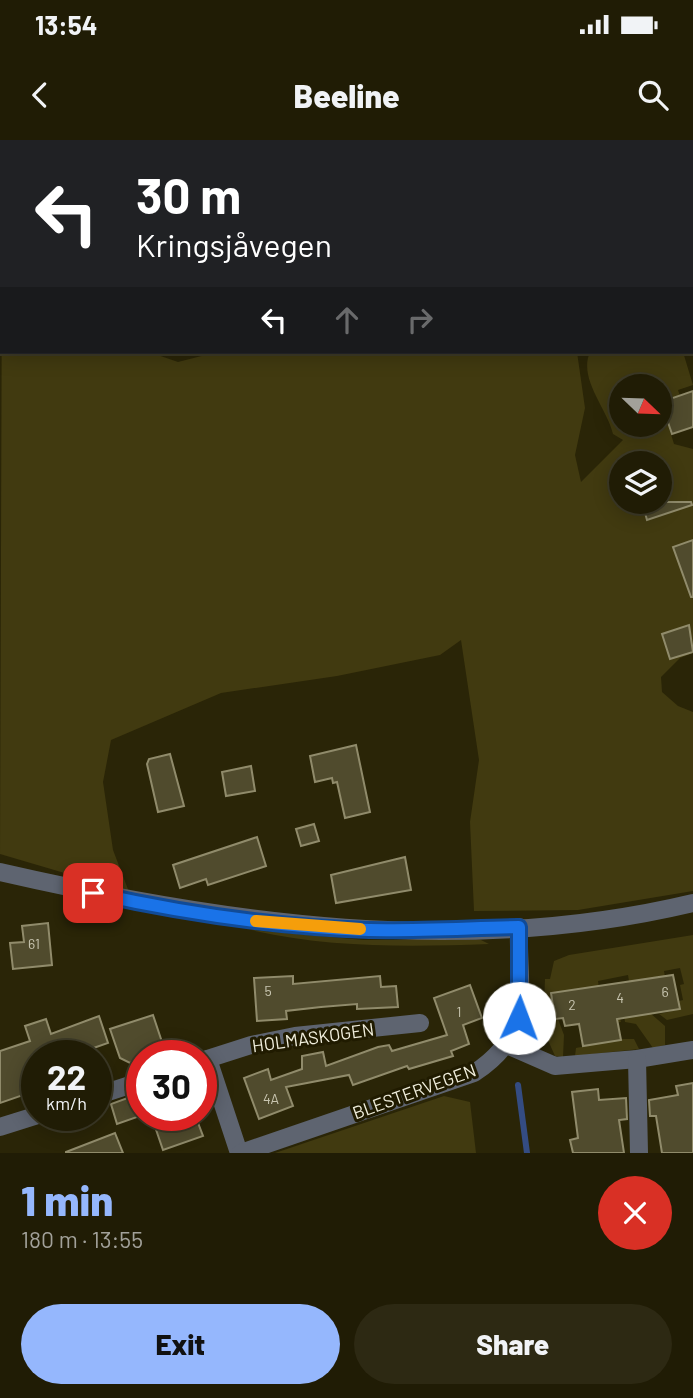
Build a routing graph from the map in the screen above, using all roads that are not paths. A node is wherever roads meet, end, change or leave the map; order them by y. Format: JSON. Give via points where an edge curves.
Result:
{"nodes":[{"id":1,"x":0,"y":872,"type":"edge"},
{"id":2,"x":693,"y":903,"type":"edge"},
{"id":3,"x":519,"y":927,"type":"junction"},
{"id":4,"x":420,"y":1023,"type":"dead end"},
{"id":5,"x":507,"y":1045,"type":"junction"},
{"id":6,"x":693,"y":1050,"type":"edge"},
{"id":7,"x":217,"y":1056,"type":"edge"},
{"id":8,"x":637,"y":1059,"type":"junction"},
{"id":9,"x":217,"y":1092,"type":"edge"},
{"id":10,"x":21,"y":1120,"type":"edge"},
{"id":11,"x":0,"y":1127,"type":"edge"},
{"id":12,"x":240,"y":1153,"type":"edge"},
{"id":13,"x":639,"y":1153,"type":"edge"}],
"edges":[{"from":1,"to":3,"type":"street","via":[[136,902],[275,923],[369,930]]},
{"from":2,"to":3,"type":"street"},
{"from":3,"to":5,"type":"street","name":"BLESTERVEGEN","via":[[519,1018]]},
{"from":4,"to":7,"type":"street","name":"HOLMASKOGEN","via":[[295,1036]]},
{"from":5,"to":8,"type":"street","via":[[555,1066]]},
{"from":5,"to":12,"type":"street","name":"BLESTERVEGEN","via":[[474,1073]]},
{"from":6,"to":8,"type":"street"},
{"from":8,"to":13,"type":"street"},
{"from":9,"to":12,"type":"street","name":"HOLMASKOGEN"},
{"from":10,"to":11,"type":"street"}]}
